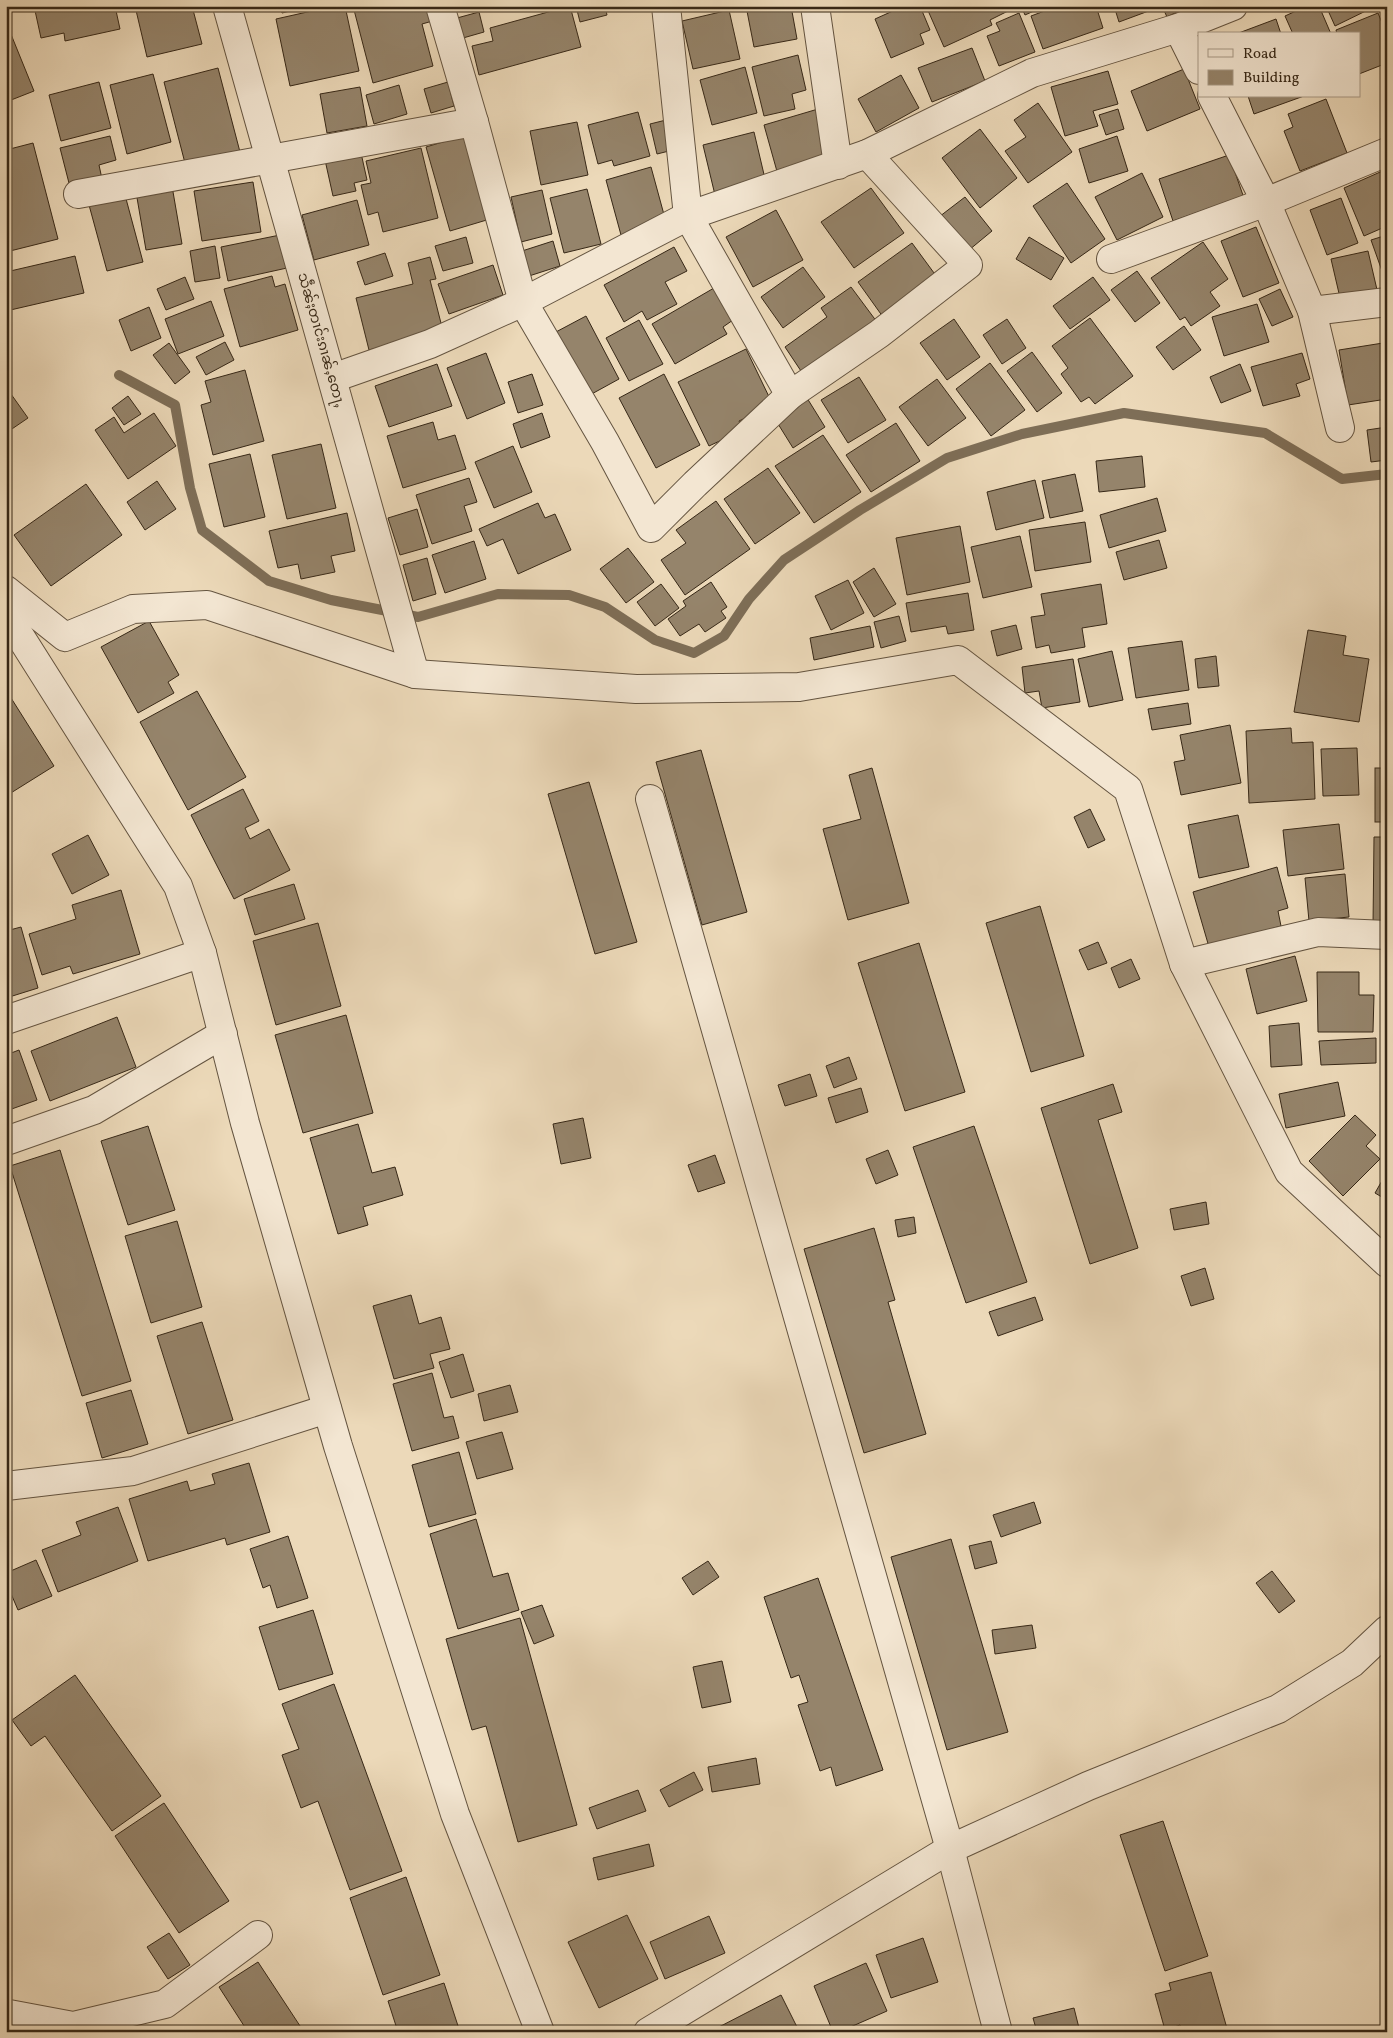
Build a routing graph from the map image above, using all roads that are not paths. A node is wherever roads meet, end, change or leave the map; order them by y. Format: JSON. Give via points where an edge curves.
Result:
{"nodes":[{"id":1,"x":227,"y":6,"type":"edge"},
{"id":2,"x":440,"y":6,"type":"edge"},
{"id":3,"x":666,"y":6,"type":"edge"},
{"id":4,"x":815,"y":6,"type":"edge"},
{"id":5,"x":1233,"y":6,"type":"edge"},
{"id":6,"x":1178,"y":28,"type":"junction"},
{"id":7,"x":1198,"y":68,"type":"edge"},
{"id":8,"x":1213,"y":98,"type":"edge"},
{"id":9,"x":474,"y":122,"type":"junction"},
{"id":10,"x":1387,"y":152,"type":"edge"},
{"id":11,"x":866,"y":154,"type":"junction"},
{"id":12,"x":270,"y":159,"type":"junction"},
{"id":13,"x":838,"y":165,"type":"junction"},
{"id":14,"x":78,"y":194,"type":"dead end"},
{"id":15,"x":1266,"y":202,"type":"junction"},
{"id":16,"x":688,"y":216,"type":"junction"},
{"id":17,"x":1111,"y":259,"type":"dead end"},
{"id":18,"x":523,"y":302,"type":"junction"},
{"id":19,"x":1387,"y":302,"type":"edge"},
{"id":20,"x":1312,"y":311,"type":"junction"},
{"id":21,"x":333,"y":378,"type":"junction"},
{"id":22,"x":790,"y":395,"type":"junction"},
{"id":23,"x":1340,"y":428,"type":"dead end"},
{"id":24,"x":6,"y":590,"type":"edge"},
{"id":25,"x":6,"y":614,"type":"edge"},
{"id":26,"x":415,"y":674,"type":"junction"},
{"id":27,"x":650,"y":799,"type":"dead end"},
{"id":28,"x":1387,"y":935,"type":"edge"},
{"id":29,"x":202,"y":952,"type":"junction"},
{"id":30,"x":1184,"y":964,"type":"junction"},
{"id":31,"x":6,"y":1020,"type":"edge"},
{"id":32,"x":223,"y":1034,"type":"junction"},
{"id":33,"x":6,"y":1141,"type":"edge"},
{"id":34,"x":1387,"y":1262,"type":"edge"},
{"id":35,"x":327,"y":1409,"type":"junction"},
{"id":36,"x":6,"y":1486,"type":"edge"},
{"id":37,"x":1387,"y":1630,"type":"edge"},
{"id":38,"x":950,"y":1849,"type":"junction"},
{"id":39,"x":258,"y":1935,"type":"dead end"},
{"id":40,"x":6,"y":2016,"type":"edge"},
{"id":41,"x":540,"y":2032,"type":"edge"},
{"id":42,"x":648,"y":2032,"type":"edge"},
{"id":43,"x":998,"y":2032,"type":"edge"}],
"edges":[{"from":1,"to":12,"type":"street","name":"သဵၼ်ႈတၢင်းၵၢၼ်ႇတေႃႇ"},
{"from":2,"to":9,"type":"street"},
{"from":3,"to":16,"type":"street"},
{"from":4,"to":13,"type":"street"},
{"from":5,"to":6,"type":"street"},
{"from":6,"to":7,"type":"street"},
{"from":6,"to":11,"type":"street","via":[[1032,73]]},
{"from":8,"to":15,"type":"street"},
{"from":9,"to":12,"type":"street"},
{"from":9,"to":18,"type":"street"},
{"from":10,"to":15,"type":"street"},
{"from":11,"to":13,"type":"street"},
{"from":11,"to":22,"type":"street","via":[[968,265],[879,334]]},
{"from":12,"to":14,"type":"street"},
{"from":12,"to":21,"type":"street","name":"သဵၼ်ႈတၢင်းၵၢၼ်ႇတေႃႇ"},
{"from":13,"to":16,"type":"street"},
{"from":15,"to":17,"type":"street"},
{"from":15,"to":20,"type":"street"},
{"from":16,"to":18,"type":"street"},
{"from":16,"to":22,"type":"street"},
{"from":18,"to":21,"type":"street","via":[[430,344]]},
{"from":18,"to":22,"type":"street","via":[[651,528]]},
{"from":19,"to":20,"type":"street"},
{"from":20,"to":23,"type":"street"},
{"from":21,"to":26,"type":"street","name":"သဵၼ်ႈတၢင်းၵၢၼ်ႇတေႃႇ"},
{"from":24,"to":26,"type":"street","via":[[64,636],[133,609],[207,605]]},
{"from":25,"to":29,"type":"street","via":[[178,886]]},
{"from":26,"to":30,"type":"street","via":[[636,689],[799,687],[958,660],[1128,789]]},
{"from":27,"to":38,"type":"street"},
{"from":28,"to":30,"type":"street","via":[[1318,932]]},
{"from":29,"to":31,"type":"street"},
{"from":29,"to":32,"type":"street"},
{"from":30,"to":34,"type":"street","via":[[1289,1172]]},
{"from":32,"to":33,"type":"street","via":[[94,1110]]},
{"from":32,"to":35,"type":"street","via":[[245,1123]]},
{"from":35,"to":36,"type":"street","via":[[132,1471]]},
{"from":35,"to":41,"type":"street","via":[[455,1814]]},
{"from":37,"to":38,"type":"street","via":[[1352,1663],[1278,1709],[1088,1786]]},
{"from":38,"to":42,"type":"street"},
{"from":38,"to":43,"type":"street"},
{"from":39,"to":40,"type":"street","via":[[165,2004],[73,2026]]}]}
